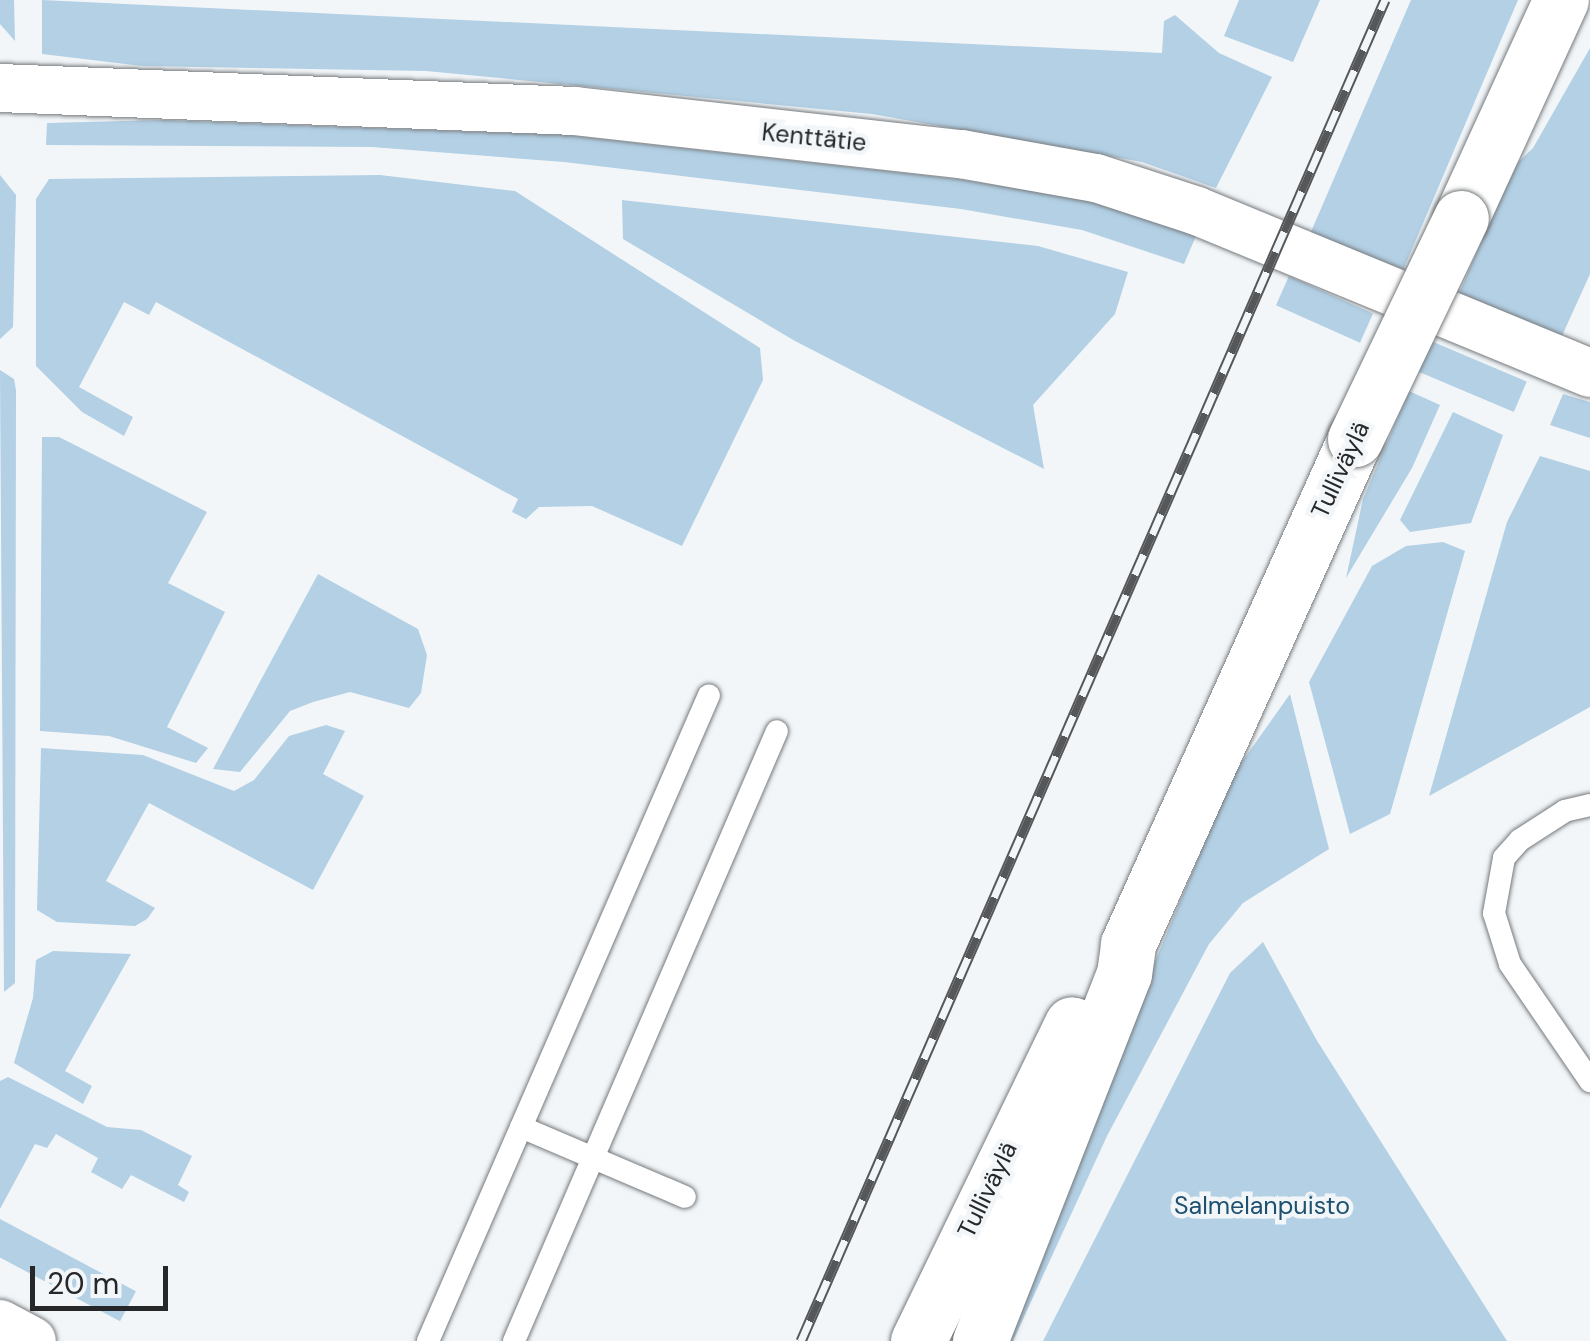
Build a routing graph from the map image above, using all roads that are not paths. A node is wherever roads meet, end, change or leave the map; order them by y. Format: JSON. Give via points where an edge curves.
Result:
{"nodes":[{"id":1,"x":1562,"y":0,"type":"edge"},
{"id":2,"x":0,"y":88,"type":"edge"},
{"id":3,"x":1590,"y":373,"type":"edge"},
{"id":4,"x":710,"y":694,"type":"dead end"},
{"id":5,"x":776,"y":731,"type":"dead end"},
{"id":6,"x":1590,"y":805,"type":"edge"},
{"id":7,"x":1128,"y":944,"type":"junction"},
{"id":8,"x":1590,"y":1081,"type":"edge"},
{"id":9,"x":522,"y":1127,"type":"junction"},
{"id":10,"x":596,"y":1159,"type":"junction"},
{"id":11,"x":685,"y":1197,"type":"dead end"},
{"id":12,"x":0,"y":1324,"type":"edge"},
{"id":13,"x":32,"y":1341,"type":"edge"},
{"id":14,"x":428,"y":1341,"type":"edge"},
{"id":15,"x":514,"y":1341,"type":"edge"},
{"id":16,"x":918,"y":1341,"type":"edge"},
{"id":17,"x":980,"y":1341,"type":"edge"}],
"edges":[{"from":1,"to":7,"type":"main road","name":"Tulliväylä","bridge":true},
{"from":2,"to":3,"type":"street","name":"Kenttätie","via":[[576,111],[1096,178],[1197,211]]},
{"from":4,"to":9,"type":"lane"},
{"from":5,"to":10,"type":"lane"},
{"from":6,"to":8,"type":"lane","via":[[1565,811],[1512,849],[1496,884],[1494,913],[1510,964]]},
{"from":7,"to":16,"type":"main road","name":"Tulliväylä","via":[[1102,964]]},
{"from":7,"to":17,"type":"main road","name":"Tulliväylä","via":[[1124,974]]},
{"from":9,"to":10,"type":"lane"},
{"from":9,"to":14,"type":"lane"},
{"from":10,"to":11,"type":"lane"},
{"from":10,"to":15,"type":"lane"},
{"from":12,"to":13,"type":"street"}]}
